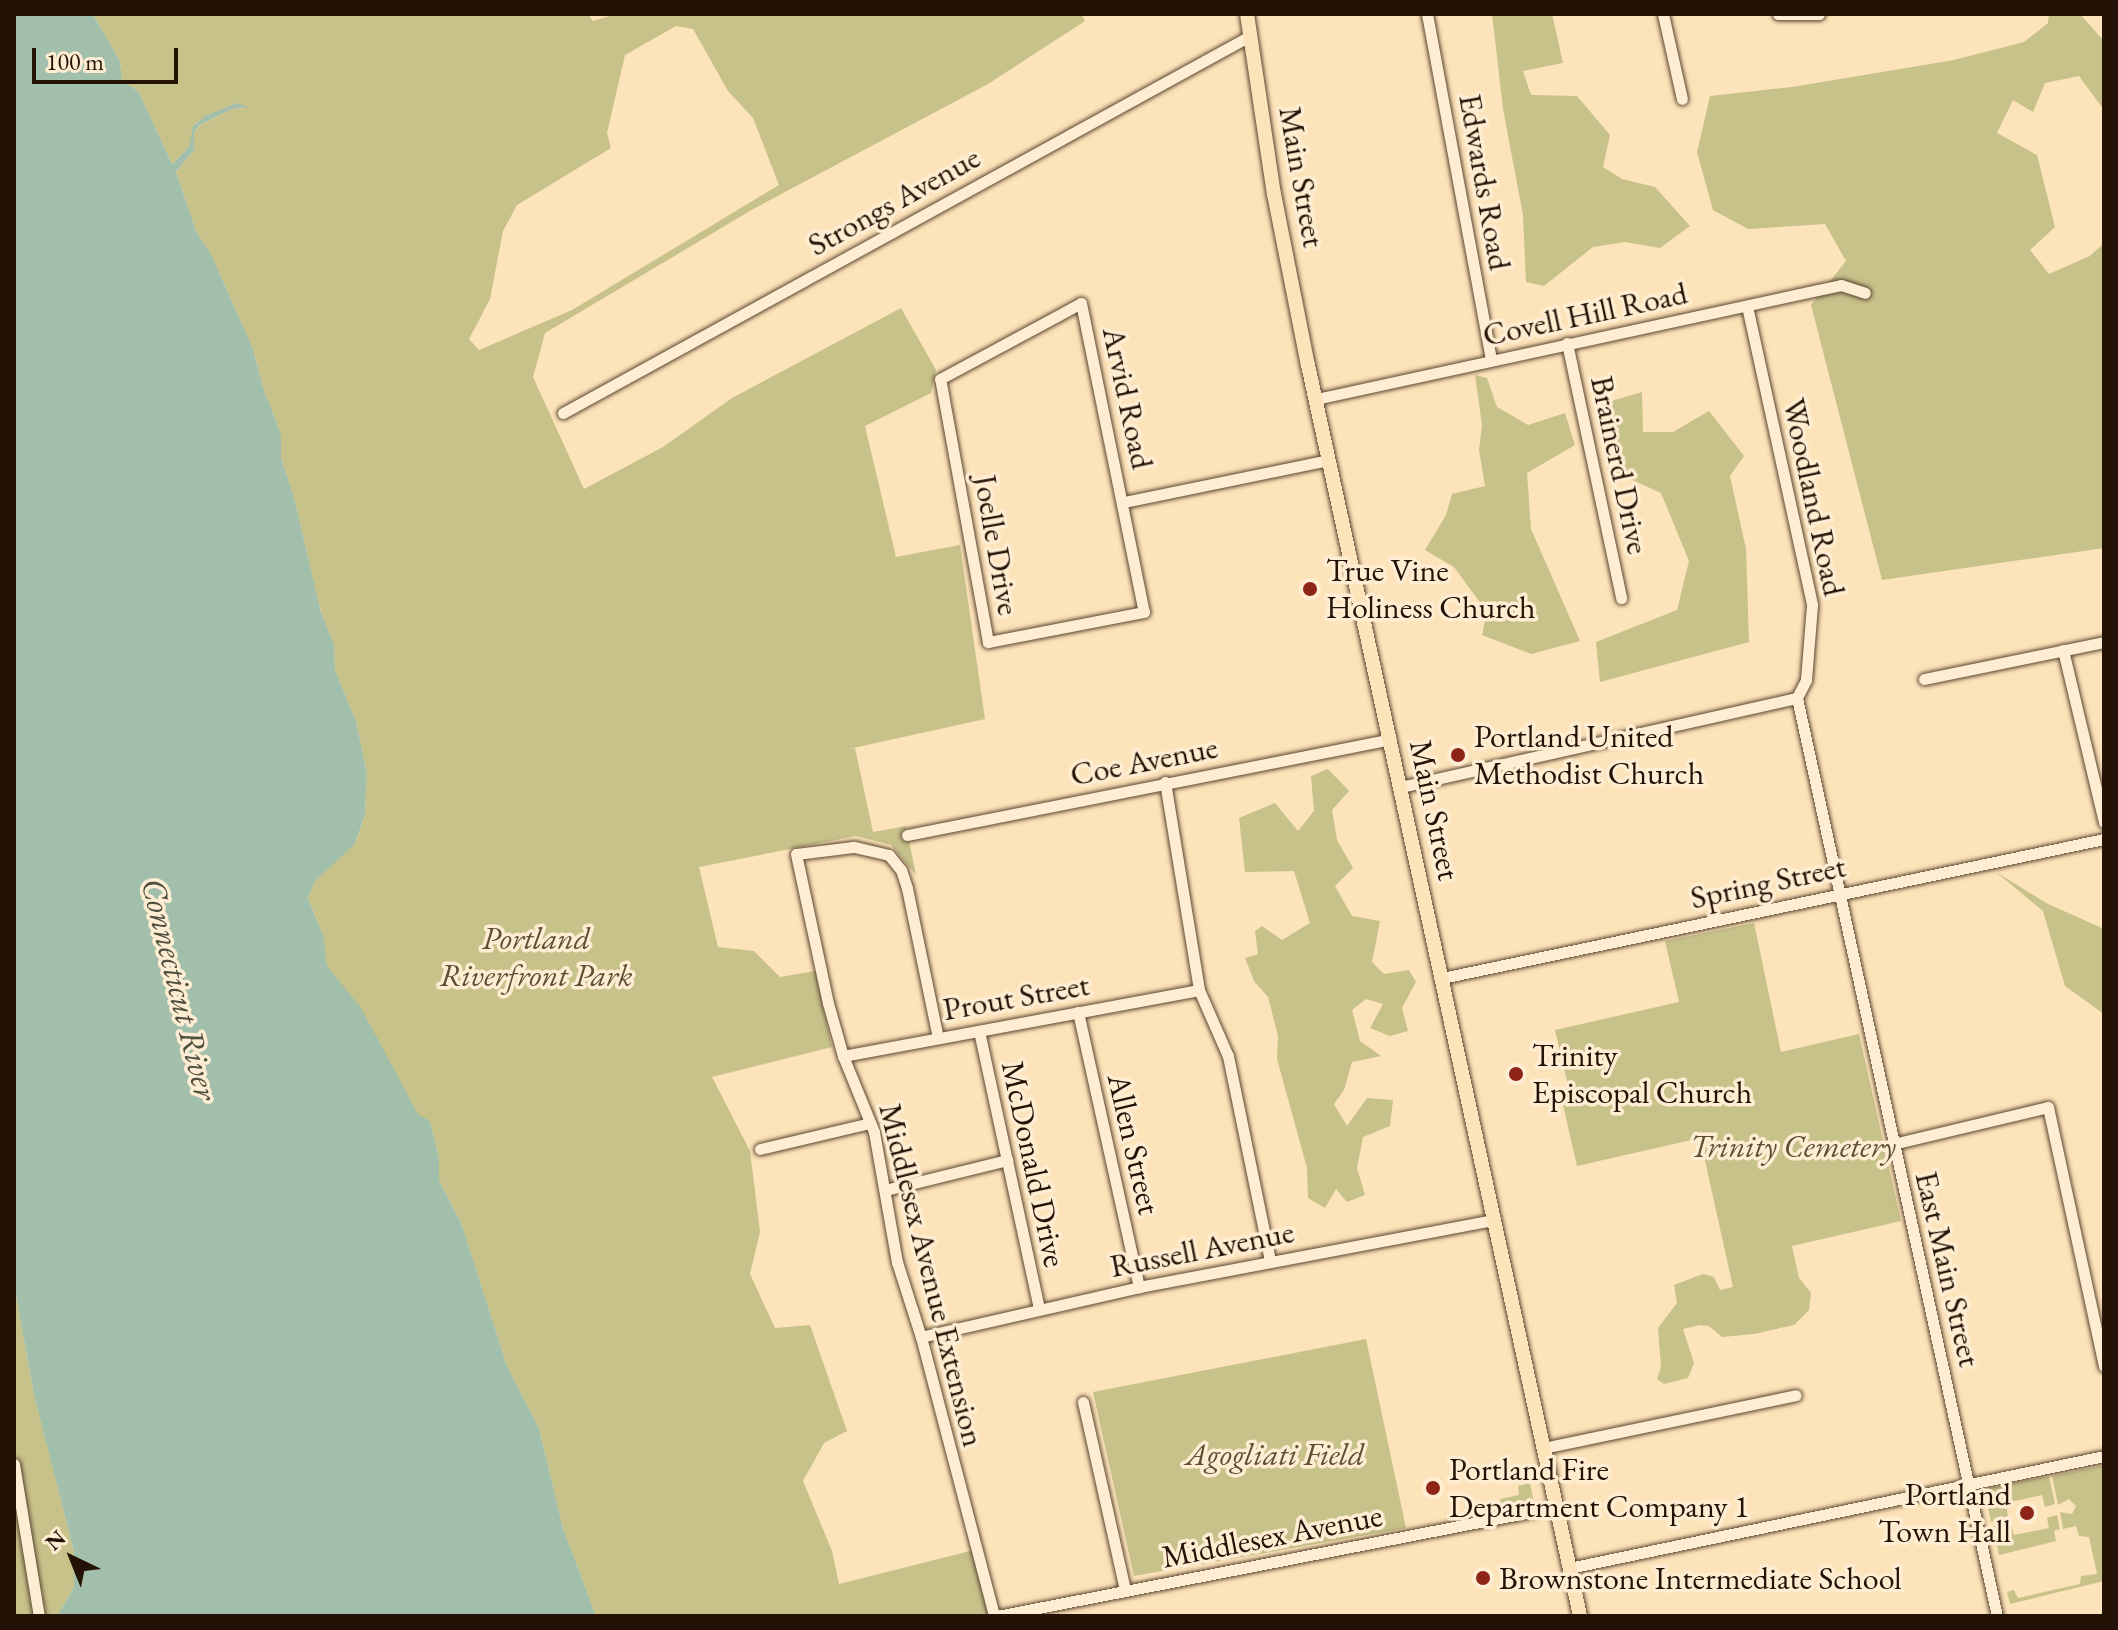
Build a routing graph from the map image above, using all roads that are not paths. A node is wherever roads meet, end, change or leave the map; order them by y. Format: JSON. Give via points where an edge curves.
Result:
{"nodes":[{"id":1,"x":1247,"y":14,"type":"edge"},
{"id":2,"x":1427,"y":14,"type":"edge"},
{"id":3,"x":1663,"y":14,"type":"edge"},
{"id":4,"x":1778,"y":14,"type":"edge"},
{"id":5,"x":1819,"y":14,"type":"edge"},
{"id":6,"x":1250,"y":36,"type":"junction"},
{"id":7,"x":1682,"y":99,"type":"dead end"},
{"id":8,"x":1865,"y":293,"type":"dead end"},
{"id":9,"x":1747,"y":306,"type":"junction"},
{"id":10,"x":1567,"y":343,"type":"junction"},
{"id":11,"x":1491,"y":360,"type":"junction"},
{"id":12,"x":940,"y":379,"type":"joint"},
{"id":13,"x":1316,"y":399,"type":"junction"},
{"id":14,"x":563,"y":413,"type":"dead end"},
{"id":15,"x":1329,"y":460,"type":"junction"},
{"id":16,"x":1124,"y":502,"type":"junction"},
{"id":17,"x":1621,"y":598,"type":"dead end"},
{"id":18,"x":2104,"y":642,"type":"edge"},
{"id":19,"x":2063,"y":650,"type":"junction"},
{"id":20,"x":1924,"y":679,"type":"dead end"},
{"id":21,"x":1797,"y":698,"type":"junction"},
{"id":22,"x":1391,"y":739,"type":"junction"},
{"id":23,"x":1165,"y":782,"type":"junction"},
{"id":24,"x":1401,"y":787,"type":"junction"},
{"id":25,"x":2104,"y":822,"type":"edge"},
{"id":26,"x":907,"y":835,"type":"dead end"},
{"id":27,"x":2104,"y":839,"type":"edge"},
{"id":28,"x":1839,"y":894,"type":"junction"},
{"id":29,"x":1442,"y":978,"type":"junction"},
{"id":30,"x":1199,"y":990,"type":"junction"},
{"id":31,"x":1078,"y":1012,"type":"junction"},
{"id":32,"x":979,"y":1031,"type":"junction"},
{"id":33,"x":938,"y":1038,"type":"junction"},
{"id":34,"x":843,"y":1056,"type":"junction"},
{"id":35,"x":870,"y":1123,"type":"junction"},
{"id":36,"x":1893,"y":1144,"type":"junction"},
{"id":37,"x":760,"y":1149,"type":"dead end"},
{"id":38,"x":1007,"y":1160,"type":"junction"},
{"id":39,"x":885,"y":1190,"type":"junction"},
{"id":40,"x":1494,"y":1220,"type":"junction"},
{"id":41,"x":1270,"y":1261,"type":"junction"},
{"id":42,"x":1139,"y":1287,"type":"junction"},
{"id":43,"x":1039,"y":1308,"type":"junction"},
{"id":44,"x":921,"y":1337,"type":"junction"},
{"id":45,"x":2104,"y":1366,"type":"edge"},
{"id":46,"x":1796,"y":1395,"type":"dead end"},
{"id":47,"x":1083,"y":1402,"type":"dead end"},
{"id":48,"x":1543,"y":1448,"type":"junction"},
{"id":49,"x":2104,"y":1456,"type":"edge"},
{"id":50,"x":14,"y":1464,"type":"edge"},
{"id":51,"x":1969,"y":1484,"type":"junction"},
{"id":52,"x":1556,"y":1507,"type":"junction"},
{"id":53,"x":1569,"y":1568,"type":"junction"},
{"id":54,"x":1125,"y":1590,"type":"junction"},
{"id":55,"x":39,"y":1616,"type":"edge"},
{"id":56,"x":996,"y":1616,"type":"edge"},
{"id":57,"x":1580,"y":1616,"type":"edge"},
{"id":58,"x":1997,"y":1616,"type":"edge"}],
"edges":[{"from":1,"to":6,"type":"main road","name":"Main Street"},
{"from":2,"to":11,"type":"street","name":"Edwards Road"},
{"from":3,"to":7,"type":"street"},
{"from":4,"to":5,"type":"street"},
{"from":6,"to":13,"type":"main road","name":"Main Street","via":[[1274,194]]},
{"from":6,"to":14,"type":"street","name":"Strongs Avenue"},
{"from":8,"to":9,"type":"street","name":"Covell Hill Road","via":[[1841,285]]},
{"from":9,"to":10,"type":"street","name":"Covell Hill Road"},
{"from":9,"to":21,"type":"street","name":"Woodland Road","via":[[1812,605],[1806,680]]},
{"from":10,"to":11,"type":"street","name":"Covell Hill Road"},
{"from":10,"to":17,"type":"street","name":"Brainerd Drive"},
{"from":11,"to":13,"type":"street","name":"Covell Hill Road"},
{"from":12,"to":16,"type":"street","name":"Arvid Road","via":[[1081,303]]},
{"from":12,"to":16,"type":"street","name":"Joelle Drive","via":[[988,642],[1144,612]]},
{"from":13,"to":15,"type":"main road","name":"Main Street"},
{"from":15,"to":16,"type":"street","name":"Arvid Road"},
{"from":15,"to":22,"type":"main road","name":"Main Street"},
{"from":18,"to":19,"type":"street"},
{"from":19,"to":20,"type":"street"},
{"from":19,"to":25,"type":"street"},
{"from":21,"to":24,"type":"street"},
{"from":21,"to":28,"type":"street","name":"East Main Street"},
{"from":22,"to":23,"type":"street","name":"Coe Avenue"},
{"from":22,"to":24,"type":"main road","name":"Main Street"},
{"from":23,"to":26,"type":"street","name":"Coe Avenue"},
{"from":23,"to":30,"type":"street"},
{"from":24,"to":29,"type":"main road","name":"Main Street"},
{"from":27,"to":28,"type":"street","name":"Spring Street"},
{"from":28,"to":29,"type":"street","name":"Spring Street"},
{"from":28,"to":36,"type":"street","name":"East Main Street"},
{"from":29,"to":40,"type":"main road","name":"Main Street"},
{"from":30,"to":31,"type":"street","name":"Prout Street"},
{"from":30,"to":41,"type":"street","via":[[1228,1056]]},
{"from":31,"to":32,"type":"street","name":"Prout Street"},
{"from":31,"to":42,"type":"street","name":"Allen Street"},
{"from":32,"to":33,"type":"street","name":"Prout Street"},
{"from":32,"to":38,"type":"street","name":"McDonald Drive"},
{"from":33,"to":34,"type":"street","name":"Prout Street"},
{"from":33,"to":34,"type":"street","name":"Middlesex Avenue Extension","via":[[901,870],[889,855],[853,847],[796,854]]},
{"from":34,"to":35,"type":"street","name":"Middlesex Avenue Extension"},
{"from":35,"to":37,"type":"street"},
{"from":35,"to":39,"type":"street","name":"Middlesex Avenue Extension"},
{"from":36,"to":45,"type":"street","via":[[2048,1107]]},
{"from":36,"to":51,"type":"street","name":"East Main Street"},
{"from":38,"to":39,"type":"street"},
{"from":38,"to":43,"type":"street","name":"McDonald Drive"},
{"from":39,"to":44,"type":"street","name":"Middlesex Avenue Extension","via":[[897,1262]]},
{"from":40,"to":41,"type":"street","name":"Russell Avenue"},
{"from":40,"to":48,"type":"main road","name":"Main Street"},
{"from":41,"to":42,"type":"street","name":"Russell Avenue"},
{"from":42,"to":43,"type":"street","name":"Russell Avenue"},
{"from":43,"to":44,"type":"street","name":"Russell Avenue"},
{"from":44,"to":56,"type":"street","name":"Middlesex Avenue Extension"},
{"from":46,"to":48,"type":"street"},
{"from":47,"to":54,"type":"street"},
{"from":48,"to":52,"type":"main road","name":"Main Street"},
{"from":49,"to":51,"type":"street"},
{"from":50,"to":55,"type":"street"},
{"from":51,"to":53,"type":"street"},
{"from":51,"to":58,"type":"street","name":"East Main Street"},
{"from":52,"to":53,"type":"main road","name":"Main Street"},
{"from":52,"to":54,"type":"street","name":"Middlesex Avenue"},
{"from":53,"to":57,"type":"main road","name":"Main Street"},
{"from":54,"to":56,"type":"street","name":"Middlesex Avenue"}]}
